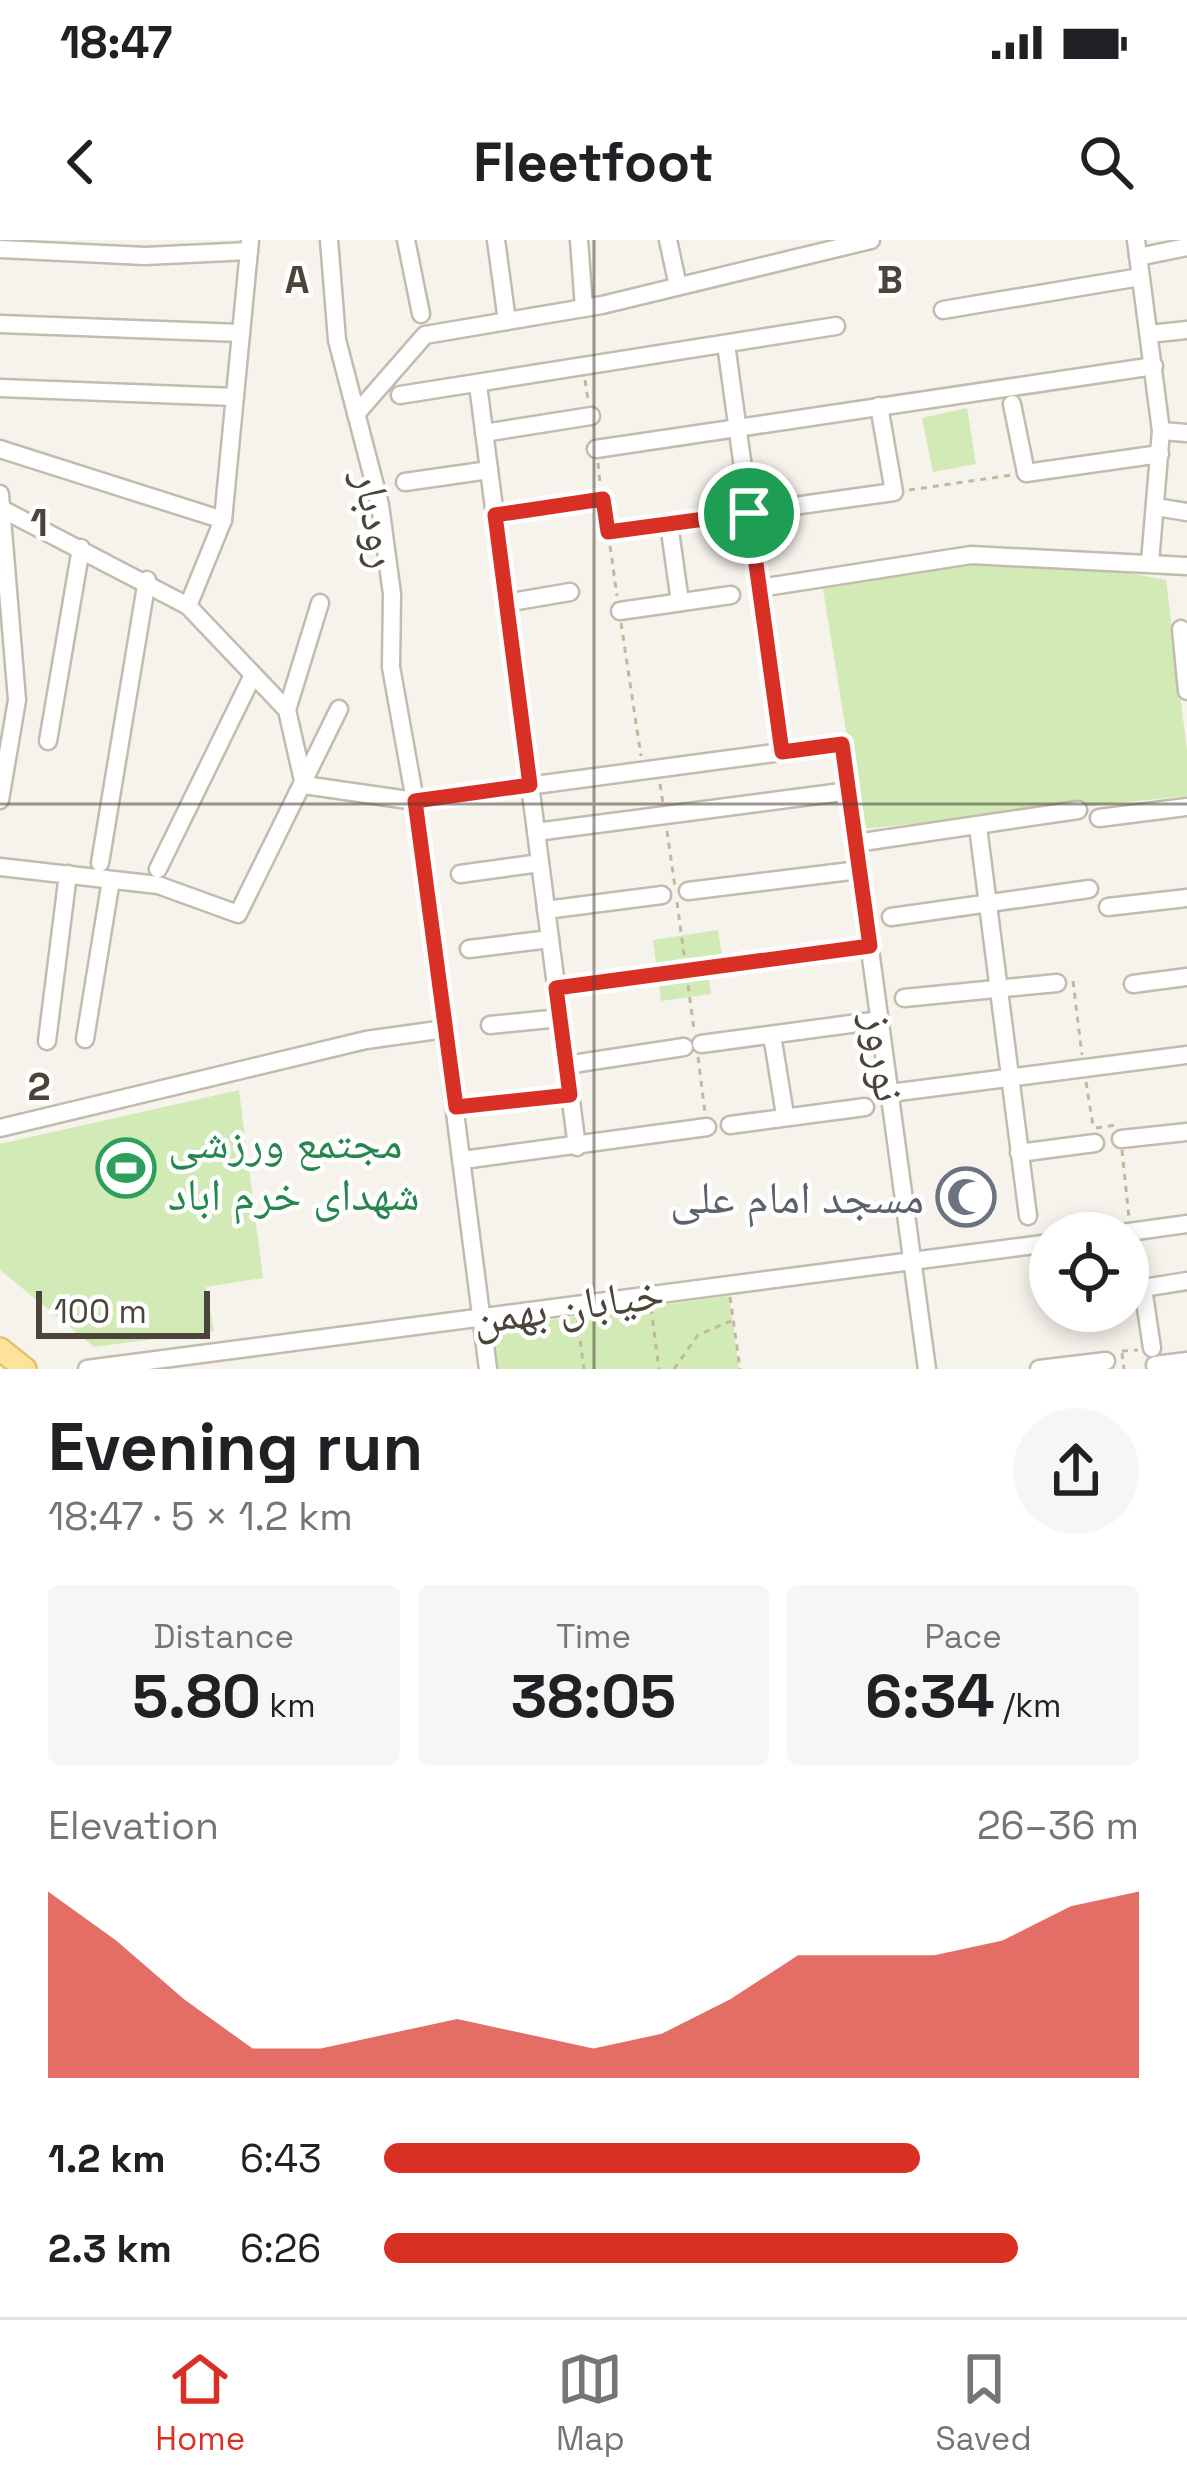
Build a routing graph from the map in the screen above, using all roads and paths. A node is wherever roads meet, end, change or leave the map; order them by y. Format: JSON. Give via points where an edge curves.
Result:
{"nodes":[{"id":1,"x":329,"y":240,"type":"edge"},
{"id":2,"x":406,"y":240,"type":"edge"},
{"id":3,"x":496,"y":240,"type":"edge"},
{"id":4,"x":579,"y":240,"type":"edge"},
{"id":5,"x":668,"y":240,"type":"edge"},
{"id":6,"x":810,"y":240,"type":"edge"},
{"id":7,"x":870,"y":240,"type":"edge"},
{"id":8,"x":250,"y":245,"type":"edge"},
{"id":9,"x":837,"y":246,"type":"junction"},
{"id":10,"x":1187,"y":247,"type":"edge"},
{"id":11,"x":1137,"y":248,"type":"edge"},
{"id":12,"x":0,"y":249,"type":"edge"},
{"id":13,"x":1141,"y":277,"type":"junction"},
{"id":14,"x":678,"y":286,"type":"junction"},
{"id":15,"x":584,"y":308,"type":"junction"},
{"id":16,"x":943,"y":310,"type":"dead end"},
{"id":17,"x":421,"y":314,"type":"dead end"},
{"id":18,"x":507,"y":321,"type":"junction"},
{"id":19,"x":0,"y":324,"type":"edge"},
{"id":20,"x":836,"y":326,"type":"dead end"},
{"id":21,"x":1187,"y":330,"type":"edge"},
{"id":22,"x":241,"y":333,"type":"junction"},
{"id":23,"x":1149,"y":334,"type":"junction"},
{"id":24,"x":727,"y":344,"type":"junction"},
{"id":25,"x":583,"y":366,"type":"junction"},
{"id":26,"x":1154,"y":366,"type":"junction"},
{"id":27,"x":478,"y":385,"type":"junction"},
{"id":28,"x":0,"y":388,"type":"edge"},
{"id":29,"x":400,"y":395,"type":"dead end"},
{"id":30,"x":235,"y":397,"type":"junction"},
{"id":31,"x":1012,"y":404,"type":"dead end"},
{"id":32,"x":879,"y":406,"type":"junction"},
{"id":33,"x":356,"y":414,"type":"junction"},
{"id":34,"x":590,"y":416,"type":"joint"},
{"id":35,"x":738,"y":427,"type":"junction"},
{"id":36,"x":1161,"y":431,"type":"junction"},
{"id":37,"x":484,"y":433,"type":"junction"},
{"id":38,"x":1187,"y":433,"type":"edge"},
{"id":39,"x":596,"y":448,"type":"joint"},
{"id":40,"x":0,"y":449,"type":"edge"},
{"id":41,"x":1160,"y":454,"type":"junction"},
{"id":42,"x":489,"y":470,"type":"junction"},
{"id":43,"x":1026,"y":473,"type":"junction"},
{"id":44,"x":405,"y":482,"type":"dead end"},
{"id":45,"x":893,"y":492,"type":"junction"},
{"id":46,"x":603,"y":499,"type":"joint"},
{"id":47,"x":2,"y":503,"type":"edge"},
{"id":48,"x":1156,"y":507,"type":"junction"},
{"id":49,"x":1187,"y":512,"type":"edge"},
{"id":50,"x":749,"y":513,"type":"junction"},
{"id":51,"x":495,"y":515,"type":"junction"},
{"id":52,"x":223,"y":520,"type":"junction"},
{"id":53,"x":668,"y":524,"type":"junction"},
{"id":54,"x":608,"y":532,"type":"joint"},
{"id":55,"x":81,"y":548,"type":"junction"},
{"id":56,"x":1150,"y":562,"type":"junction"},
{"id":57,"x":1187,"y":566,"type":"edge"},
{"id":58,"x":147,"y":580,"type":"junction"},
{"id":59,"x":760,"y":588,"type":"junction"},
{"id":60,"x":570,"y":592,"type":"dead end"},
{"id":61,"x":731,"y":595,"type":"dead end"},
{"id":62,"x":680,"y":602,"type":"junction"},
{"id":63,"x":320,"y":603,"type":"dead end"},
{"id":64,"x":506,"y":603,"type":"junction"},
{"id":65,"x":188,"y":606,"type":"junction"},
{"id":66,"x":620,"y":611,"type":"junction"},
{"id":67,"x":1181,"y":629,"type":"dead end"},
{"id":68,"x":252,"y":677,"type":"junction"},
{"id":69,"x":1186,"y":680,"type":"edge"},
{"id":70,"x":339,"y":709,"type":"dead end"},
{"id":71,"x":287,"y":710,"type":"junction"},
{"id":72,"x":48,"y":741,"type":"dead end"},
{"id":73,"x":782,"y":752,"type":"junction"},
{"id":74,"x":650,"y":769,"type":"junction"},
{"id":75,"x":304,"y":785,"type":"junction"},
{"id":76,"x":530,"y":785,"type":"junction"},
{"id":77,"x":849,"y":791,"type":"junction"},
{"id":78,"x":0,"y":800,"type":"edge"},
{"id":79,"x":415,"y":801,"type":"junction"},
{"id":80,"x":1187,"y":807,"type":"edge"},
{"id":81,"x":1078,"y":810,"type":"dead end"},
{"id":82,"x":665,"y":815,"type":"junction"},
{"id":83,"x":1099,"y":818,"type":"dead end"},
{"id":84,"x":978,"y":827,"type":"junction"},
{"id":85,"x":536,"y":832,"type":"junction"},
{"id":86,"x":856,"y":843,"type":"junction"},
{"id":87,"x":100,"y":863,"type":"dead end"},
{"id":88,"x":540,"y":863,"type":"junction"},
{"id":89,"x":0,"y":867,"type":"edge"},
{"id":90,"x":158,"y":869,"type":"dead end"},
{"id":91,"x":860,"y":870,"type":"junction"},
{"id":92,"x":68,"y":874,"type":"junction"},
{"id":93,"x":460,"y":874,"type":"dead end"},
{"id":94,"x":111,"y":880,"type":"junction"},
{"id":95,"x":1089,"y":889,"type":"dead end"},
{"id":96,"x":688,"y":891,"type":"dead end"},
{"id":97,"x":662,"y":895,"type":"dead end"},
{"id":98,"x":1187,"y":898,"type":"edge"},
{"id":99,"x":988,"y":904,"type":"junction"},
{"id":100,"x":1108,"y":907,"type":"dead end"},
{"id":101,"x":546,"y":910,"type":"junction"},
{"id":102,"x":892,"y":917,"type":"dead end"},
{"id":103,"x":550,"y":939,"type":"junction"},
{"id":104,"x":870,"y":946,"type":"junction"},
{"id":105,"x":470,"y":950,"type":"dead end"},
{"id":106,"x":693,"y":968,"type":"junction"},
{"id":107,"x":658,"y":973,"type":"joint"},
{"id":108,"x":1187,"y":977,"type":"edge"},
{"id":109,"x":1057,"y":983,"type":"joint"},
{"id":110,"x":1133,"y":983,"type":"dead end"},
{"id":111,"x":556,"y":988,"type":"junction"},
{"id":112,"x":999,"y":988,"type":"junction"},
{"id":113,"x":904,"y":998,"type":"dead end"},
{"id":114,"x":560,"y":1018,"type":"junction"},
{"id":115,"x":880,"y":1020,"type":"junction"},
{"id":116,"x":490,"y":1024,"type":"dead end"},
{"id":117,"x":445,"y":1029,"type":"junction"},
{"id":118,"x":772,"y":1034,"type":"junction"},
{"id":119,"x":85,"y":1039,"type":"dead end"},
{"id":120,"x":47,"y":1041,"type":"dead end"},
{"id":121,"x":1187,"y":1055,"type":"edge"},
{"id":122,"x":566,"y":1065,"type":"junction"},
{"id":123,"x":1084,"y":1069,"type":"junction"},
{"id":124,"x":1011,"y":1078,"type":"junction"},
{"id":125,"x":890,"y":1094,"type":"junction"},
{"id":126,"x":570,"y":1095,"type":"junction"},
{"id":127,"x":495,"y":1102,"type":"dead end"},
{"id":128,"x":865,"y":1107,"type":"dead end"},
{"id":129,"x":784,"y":1115,"type":"junction"},
{"id":130,"x":730,"y":1124,"type":"dead end"},
{"id":131,"x":707,"y":1127,"type":"joint"},
{"id":132,"x":0,"y":1128,"type":"edge"},
{"id":133,"x":1187,"y":1132,"type":"edge"},
{"id":134,"x":1094,"y":1136,"type":"junction"},
{"id":135,"x":1121,"y":1139,"type":"junction"},
{"id":136,"x":577,"y":1147,"type":"junction"},
{"id":137,"x":1019,"y":1153,"type":"junction"},
{"id":138,"x":463,"y":1160,"type":"junction"},
{"id":139,"x":1125,"y":1212,"type":"edge"},
{"id":140,"x":1028,"y":1216,"type":"dead end"},
{"id":141,"x":1187,"y":1224,"type":"edge"},
{"id":142,"x":1149,"y":1229,"type":"edge"},
{"id":143,"x":1029,"y":1246,"type":"edge"},
{"id":144,"x":912,"y":1263,"type":"junction"},
{"id":145,"x":1187,"y":1281,"type":"edge"},
{"id":146,"x":728,"y":1283,"type":"junction"},
{"id":147,"x":649,"y":1294,"type":"junction"},
{"id":148,"x":576,"y":1304,"type":"junction"},
{"id":149,"x":484,"y":1317,"type":"junction"},
{"id":150,"x":733,"y":1320,"type":"junction"},
{"id":151,"x":0,"y":1349,"type":"edge"},
{"id":152,"x":1106,"y":1361,"type":"dead end"},
{"id":153,"x":1187,"y":1361,"type":"edge"},
{"id":154,"x":26,"y":1369,"type":"edge"},
{"id":155,"x":86,"y":1369,"type":"edge"},
{"id":156,"x":488,"y":1369,"type":"edge"},
{"id":157,"x":584,"y":1369,"type":"edge"},
{"id":158,"x":659,"y":1369,"type":"edge"},
{"id":159,"x":674,"y":1369,"type":"edge"},
{"id":160,"x":740,"y":1369,"type":"edge"},
{"id":161,"x":928,"y":1369,"type":"edge"},
{"id":162,"x":1039,"y":1369,"type":"edge"}],
"edges":[{"from":1,"to":33,"type":"street","name":"رودبار","via":[[338,340]]},
{"from":2,"to":17,"type":"street"},
{"from":3,"to":18,"type":"street"},
{"from":4,"to":15,"type":"street"},
{"from":5,"to":14,"type":"street"},
{"from":6,"to":9,"type":"street"},
{"from":7,"to":9,"type":"street"},
{"from":8,"to":12,"type":"street","via":[[145,256]]},
{"from":8,"to":22,"type":"street"},
{"from":9,"to":14,"type":"street"},
{"from":10,"to":11,"type":"street"},
{"from":11,"to":13,"type":"street"},
{"from":13,"to":16,"type":"street"},
{"from":13,"to":23,"type":"street"},
{"from":14,"to":15,"type":"street"},
{"from":15,"to":18,"type":"street"},
{"from":18,"to":33,"type":"street","via":[[425,335]]},
{"from":19,"to":22,"type":"street"},
{"from":20,"to":24,"type":"street"},
{"from":21,"to":23,"type":"street"},
{"from":22,"to":30,"type":"street"},
{"from":23,"to":26,"type":"street"},
{"from":24,"to":25,"type":"street"},
{"from":24,"to":35,"type":"street"},
{"from":25,"to":27,"type":"street"},
{"from":25,"to":34,"type":"path"},
{"from":26,"to":32,"type":"street"},
{"from":26,"to":36,"type":"street"},
{"from":27,"to":29,"type":"street"},
{"from":27,"to":37,"type":"street"},
{"from":28,"to":30,"type":"street"},
{"from":30,"to":52,"type":"street"},
{"from":31,"to":43,"type":"street"},
{"from":32,"to":35,"type":"street"},
{"from":32,"to":45,"type":"street"},
{"from":33,"to":79,"type":"street","name":"رودبار","via":[[380,505],[391,667]]},
{"from":34,"to":37,"type":"street"},
{"from":35,"to":39,"type":"street"},
{"from":35,"to":50,"type":"street"},
{"from":36,"to":38,"type":"street"},
{"from":36,"to":41,"type":"street"},
{"from":37,"to":42,"type":"street"},
{"from":39,"to":46,"type":"path"},
{"from":40,"to":52,"type":"street"},
{"from":41,"to":43,"type":"street"},
{"from":41,"to":48,"type":"street"},
{"from":42,"to":44,"type":"street"},
{"from":42,"to":51,"type":"street"},
{"from":43,"to":45,"type":"path"},
{"from":45,"to":50,"type":"street"},
{"from":46,"to":51,"type":"street"},
{"from":47,"to":55,"type":"street"},
{"from":47,"to":78,"type":"street","via":[[17,700]]},
{"from":48,"to":49,"type":"street"},
{"from":48,"to":56,"type":"street"},
{"from":50,"to":53,"type":"street"},
{"from":50,"to":59,"type":"street"},
{"from":51,"to":64,"type":"street"},
{"from":52,"to":65,"type":"street"},
{"from":53,"to":54,"type":"street"},
{"from":53,"to":62,"type":"street"},
{"from":54,"to":66,"type":"path"},
{"from":55,"to":58,"type":"street"},
{"from":55,"to":72,"type":"street"},
{"from":56,"to":57,"type":"street"},
{"from":56,"to":59,"type":"street","via":[[971,555]]},
{"from":58,"to":65,"type":"street"},
{"from":58,"to":87,"type":"street"},
{"from":59,"to":73,"type":"street"},
{"from":60,"to":64,"type":"street"},
{"from":61,"to":62,"type":"street"},
{"from":62,"to":66,"type":"street"},
{"from":63,"to":71,"type":"street"},
{"from":64,"to":76,"type":"street"},
{"from":65,"to":68,"type":"street"},
{"from":66,"to":74,"type":"path"},
{"from":67,"to":69,"type":"street"},
{"from":68,"to":71,"type":"street"},
{"from":68,"to":90,"type":"street"},
{"from":70,"to":75,"type":"street"},
{"from":71,"to":75,"type":"street"},
{"from":73,"to":74,"type":"street"},
{"from":73,"to":77,"type":"street","name":"نوروز","via":[[842,744]]},
{"from":74,"to":76,"type":"street"},
{"from":74,"to":82,"type":"path"},
{"from":75,"to":79,"type":"street"},
{"from":75,"to":94,"type":"street","via":[[238,914],[158,885]]},
{"from":76,"to":79,"type":"street"},
{"from":76,"to":85,"type":"street"},
{"from":77,"to":82,"type":"street"},
{"from":77,"to":86,"type":"street","name":"نوروز"},
{"from":79,"to":117,"type":"street","name":"رودبار"},
{"from":80,"to":83,"type":"street"},
{"from":81,"to":84,"type":"street"},
{"from":82,"to":85,"type":"street"},
{"from":82,"to":106,"type":"path"},
{"from":84,"to":86,"type":"street"},
{"from":84,"to":99,"type":"street"},
{"from":85,"to":88,"type":"street"},
{"from":86,"to":91,"type":"street","name":"نوروز"},
{"from":88,"to":93,"type":"street"},
{"from":88,"to":101,"type":"street"},
{"from":89,"to":92,"type":"street"},
{"from":91,"to":96,"type":"street"},
{"from":91,"to":104,"type":"street","name":"نوروز"},
{"from":92,"to":94,"type":"street"},
{"from":92,"to":120,"type":"street"},
{"from":94,"to":119,"type":"street"},
{"from":95,"to":99,"type":"street"},
{"from":97,"to":101,"type":"street"},
{"from":98,"to":100,"type":"street"},
{"from":99,"to":102,"type":"street"},
{"from":99,"to":112,"type":"street"},
{"from":101,"to":103,"type":"street"},
{"from":103,"to":105,"type":"street"},
{"from":103,"to":111,"type":"street"},
{"from":104,"to":106,"type":"street"},
{"from":104,"to":115,"type":"street","name":"نوروز"},
{"from":106,"to":107,"type":"path"},
{"from":106,"to":131,"type":"path"},
{"from":107,"to":111,"type":"street"},
{"from":108,"to":110,"type":"street"},
{"from":109,"to":112,"type":"street"},
{"from":109,"to":123,"type":"path","via":[[1073,981]]},
{"from":111,"to":114,"type":"street"},
{"from":112,"to":113,"type":"street"},
{"from":112,"to":124,"type":"street"},
{"from":114,"to":116,"type":"street"},
{"from":114,"to":122,"type":"street"},
{"from":115,"to":118,"type":"street"},
{"from":115,"to":125,"type":"street","name":"نوروز"},
{"from":117,"to":132,"type":"street","via":[[366,1040]]},
{"from":117,"to":138,"type":"street","name":"رودبار"},
{"from":118,"to":122,"type":"street"},
{"from":118,"to":129,"type":"street"},
{"from":121,"to":123,"type":"street"},
{"from":122,"to":126,"type":"street"},
{"from":123,"to":124,"type":"street"},
{"from":123,"to":134,"type":"path"},
{"from":124,"to":125,"type":"street"},
{"from":124,"to":137,"type":"street"},
{"from":125,"to":144,"type":"street","name":"نوروز"},
{"from":126,"to":127,"type":"street"},
{"from":126,"to":136,"type":"street"},
{"from":128,"to":129,"type":"street"},
{"from":129,"to":130,"type":"street"},
{"from":131,"to":136,"type":"street"},
{"from":133,"to":135,"type":"street"},
{"from":134,"to":135,"type":"path","via":[[1119,1125]]},
{"from":134,"to":137,"type":"street"},
{"from":135,"to":139,"type":"path"},
{"from":136,"to":138,"type":"street"},
{"from":137,"to":140,"type":"street"},
{"from":138,"to":149,"type":"street","name":"رودبار"},
{"from":141,"to":142,"type":"street"},
{"from":143,"to":144,"type":"street","name":"خیابان بهمن"},
{"from":144,"to":146,"type":"street","name":"خیابان بهمن"},
{"from":144,"to":161,"type":"street","name":"نوروز"},
{"from":145,"to":153,"type":"street","via":[[1143,1288],[1153,1357]]},
{"from":146,"to":147,"type":"street","name":"خیابان بهمن"},
{"from":146,"to":150,"type":"path"},
{"from":147,"to":148,"type":"street","name":"خیابان بهمن"},
{"from":147,"to":158,"type":"path"},
{"from":148,"to":149,"type":"street","name":"خیابان بهمن"},
{"from":148,"to":157,"type":"path"},
{"from":149,"to":155,"type":"street","name":"خیابان بهمن"},
{"from":149,"to":156,"type":"street","name":"رودبار"},
{"from":150,"to":159,"type":"path","via":[[698,1335]]},
{"from":150,"to":160,"type":"path"},
{"from":151,"to":154,"type":"main road"},
{"from":152,"to":162,"type":"street"}]}
